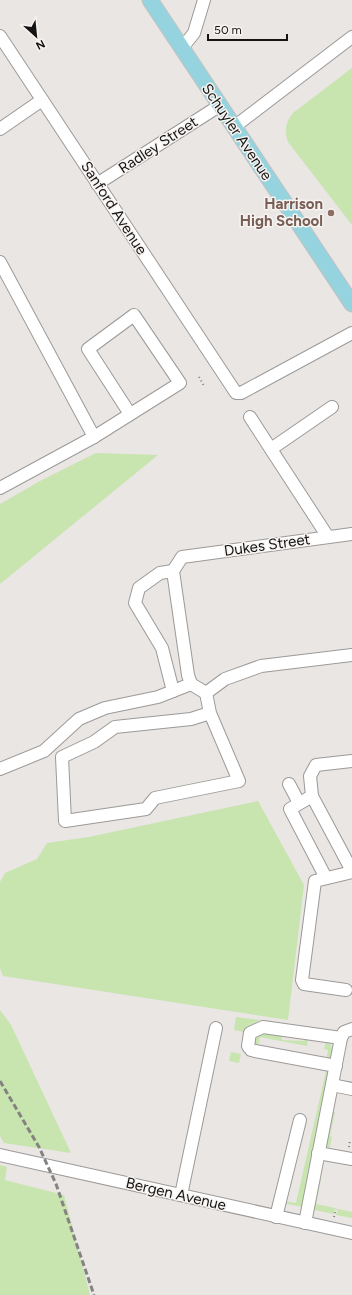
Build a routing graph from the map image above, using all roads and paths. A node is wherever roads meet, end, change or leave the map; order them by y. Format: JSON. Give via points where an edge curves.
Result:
{"nodes":[{"id":1,"x":150,"y":0,"type":"edge"},
{"id":2,"x":204,"y":0,"type":"edge"},
{"id":3,"x":0,"y":36,"type":"edge"},
{"id":4,"x":352,"y":37,"type":"edge"},
{"id":5,"x":182,"y":48,"type":"junction"},
{"id":6,"x":42,"y":100,"type":"junction"},
{"id":7,"x":219,"y":106,"type":"junction"},
{"id":8,"x":234,"y":127,"type":"junction"},
{"id":9,"x":0,"y":129,"type":"edge"},
{"id":10,"x":97,"y":184,"type":"junction"},
{"id":11,"x":0,"y":262,"type":"edge"},
{"id":12,"x":352,"y":304,"type":"edge"},
{"id":13,"x":352,"y":333,"type":"edge"},
{"id":14,"x":199,"y":377,"type":"dead end"},
{"id":15,"x":204,"y":386,"type":"dead end"},
{"id":16,"x":332,"y":407,"type":"dead end"},
{"id":17,"x":130,"y":414,"type":"junction"},
{"id":18,"x":250,"y":417,"type":"dead end"},
{"id":19,"x":94,"y":436,"type":"junction"},
{"id":20,"x":270,"y":449,"type":"junction"},
{"id":21,"x":0,"y":488,"type":"edge"},
{"id":22,"x":352,"y":534,"type":"edge"},
{"id":23,"x":328,"y":537,"type":"junction"},
{"id":24,"x":173,"y":572,"type":"junction"},
{"id":25,"x":352,"y":655,"type":"edge"},
{"id":26,"x":192,"y":684,"type":"junction"},
{"id":27,"x":173,"y":691,"type":"junction"},
{"id":28,"x":206,"y":694,"type":"junction"},
{"id":29,"x":210,"y":713,"type":"junction"},
{"id":30,"x":352,"y":762,"type":"edge"},
{"id":31,"x":0,"y":769,"type":"edge"},
{"id":32,"x":289,"y":784,"type":"dead end"},
{"id":33,"x":312,"y":796,"type":"junction"},
{"id":34,"x":299,"y":803,"type":"junction"},
{"id":35,"x":352,"y":872,"type":"edge"},
{"id":36,"x":326,"y":878,"type":"junction"},
{"id":37,"x":346,"y":990,"type":"dead end"},
{"id":38,"x":216,"y":1028,"type":"dead end"},
{"id":39,"x":352,"y":1029,"type":"edge"},
{"id":40,"x":341,"y":1038,"type":"junction"},
{"id":41,"x":336,"y":1066,"type":"junction"},
{"id":42,"x":332,"y":1085,"type":"junction"},
{"id":43,"x":352,"y":1088,"type":"edge"},
{"id":44,"x":300,"y":1120,"type":"dead end"},
{"id":45,"x":350,"y":1140,"type":"dead end"},
{"id":46,"x":318,"y":1152,"type":"junction"},
{"id":47,"x":0,"y":1155,"type":"edge"},
{"id":48,"x":350,"y":1155,"type":"edge"},
{"id":49,"x":181,"y":1195,"type":"junction"},
{"id":50,"x":336,"y":1208,"type":"dead end"},
{"id":51,"x":276,"y":1217,"type":"junction"},
{"id":52,"x":334,"y":1217,"type":"dead end"},
{"id":53,"x":305,"y":1223,"type":"junction"},
{"id":54,"x":352,"y":1233,"type":"edge"}],
"edges":[{"from":1,"to":5,"type":"main road","name":"Schuyler Avenue"},
{"from":2,"to":5,"type":"street","via":[[194,33]]},
{"from":3,"to":6,"type":"street","name":"Sanford Avenue"},
{"from":4,"to":8,"type":"street"},
{"from":5,"to":7,"type":"main road","name":"Schuyler Avenue"},
{"from":6,"to":9,"type":"street"},
{"from":6,"to":10,"type":"street","name":"Sanford Avenue"},
{"from":7,"to":8,"type":"main road","name":"Schuyler Avenue"},
{"from":7,"to":10,"type":"street","name":"Radley Street"},
{"from":8,"to":12,"type":"main road","name":"Schuyler Avenue"},
{"from":10,"to":13,"type":"street","name":"Sanford Avenue","via":[[236,392],[241,393]]},
{"from":11,"to":19,"type":"street"},
{"from":14,"to":15,"type":"path"},
{"from":16,"to":20,"type":"street"},
{"from":17,"to":17,"type":"street","via":[[180,383],[134,315],[88,349]]},
{"from":17,"to":19,"type":"street"},
{"from":18,"to":20,"type":"street"},
{"from":19,"to":21,"type":"street"},
{"from":20,"to":23,"type":"street"},
{"from":22,"to":23,"type":"street","name":"Dukes Street"},
{"from":23,"to":24,"type":"street","name":"Dukes Street","via":[[182,557]]},
{"from":24,"to":26,"type":"street","via":[[188,675]]},
{"from":24,"to":27,"type":"street","via":[[160,573],[139,588],[135,603],[162,648]]},
{"from":25,"to":28,"type":"street","via":[[261,666],[225,679]]},
{"from":26,"to":27,"type":"street"},
{"from":26,"to":28,"type":"street"},
{"from":27,"to":31,"type":"street","via":[[158,697],[105,708],[79,719],[44,751]]},
{"from":28,"to":29,"type":"street"},
{"from":29,"to":29,"type":"street","via":[[239,780],[155,798],[146,809],[65,821],[62,757],[94,742],[115,727],[191,719]]},
{"from":30,"to":33,"type":"street","via":[[316,765],[310,776]]},
{"from":32,"to":34,"type":"street"},
{"from":33,"to":34,"type":"street"},
{"from":33,"to":35,"type":"street"},
{"from":34,"to":36,"type":"street","via":[[290,809]]},
{"from":35,"to":36,"type":"street"},
{"from":36,"to":37,"type":"street","via":[[315,881],[313,888],[302,983]]},
{"from":38,"to":49,"type":"street"},
{"from":39,"to":40,"type":"street","via":[[344,1032]]},
{"from":40,"to":41,"type":"street"},
{"from":40,"to":41,"type":"street","via":[[262,1027],[250,1033],[248,1040],[251,1050]]},
{"from":41,"to":42,"type":"street"},
{"from":42,"to":43,"type":"street"},
{"from":42,"to":46,"type":"street"},
{"from":44,"to":51,"type":"street"},
{"from":45,"to":48,"type":"path"},
{"from":46,"to":48,"type":"street"},
{"from":46,"to":53,"type":"street"},
{"from":47,"to":49,"type":"street","name":"Bergen Avenue"},
{"from":49,"to":51,"type":"street","name":"Bergen Avenue"},
{"from":50,"to":52,"type":"path"},
{"from":51,"to":53,"type":"street","name":"Bergen Avenue"},
{"from":53,"to":54,"type":"street","name":"Bergen Avenue"}]}
